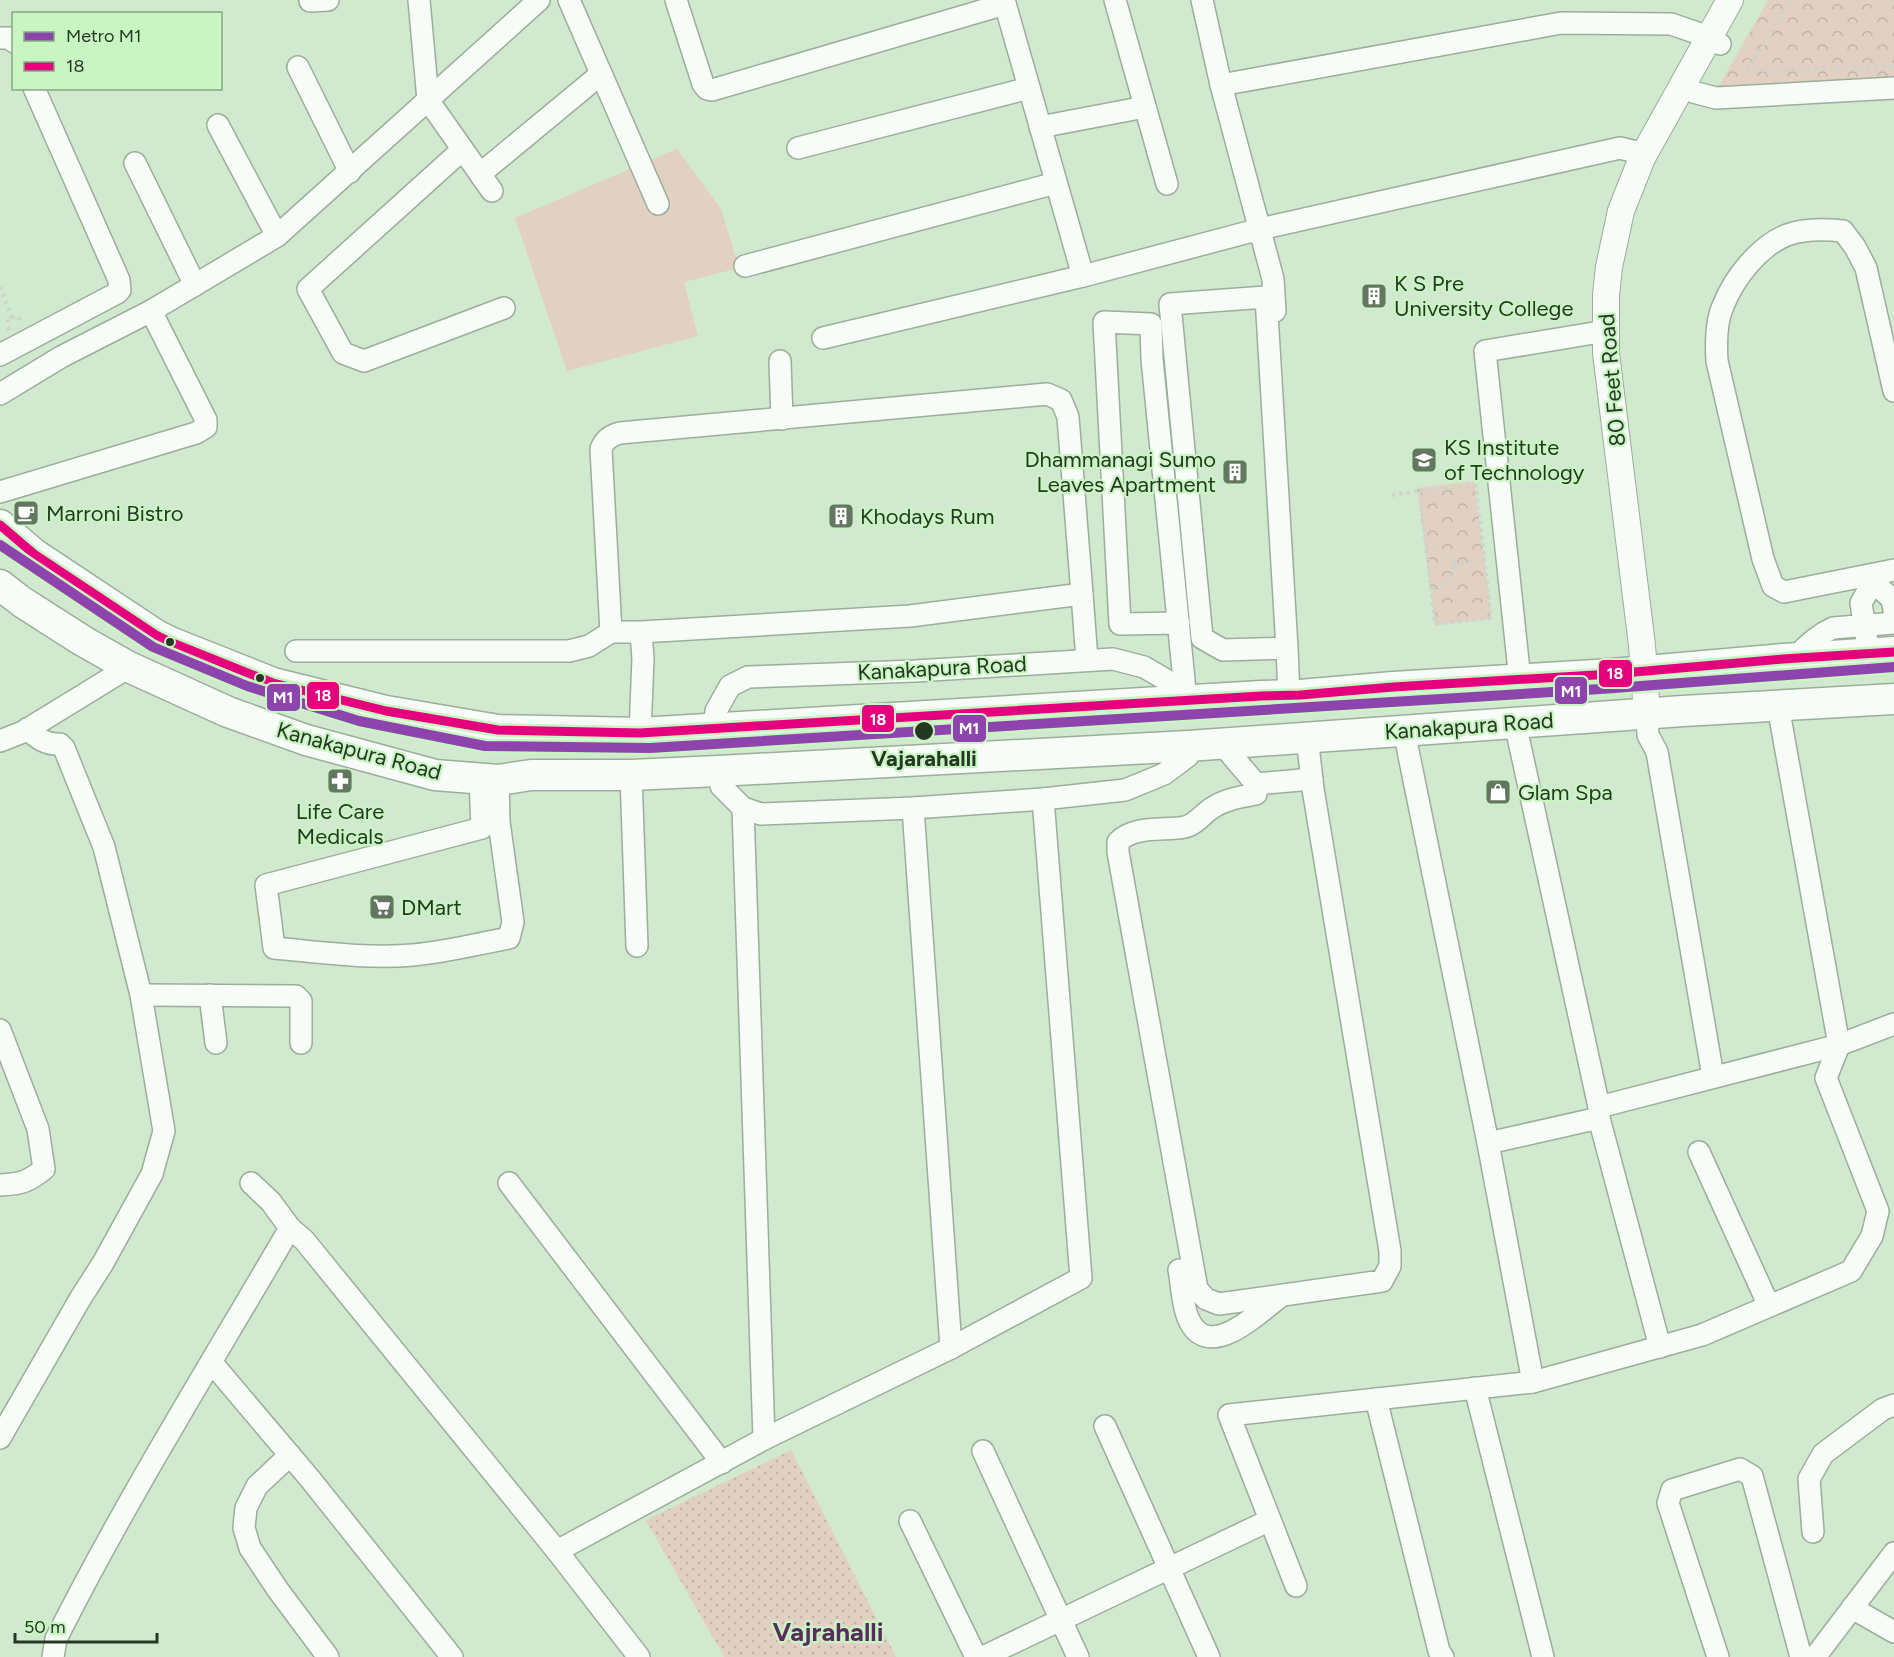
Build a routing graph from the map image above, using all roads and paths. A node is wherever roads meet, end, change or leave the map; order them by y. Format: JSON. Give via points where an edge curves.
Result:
{"nodes":[{"id":1,"x":419,"y":0,"type":"edge"},
{"id":2,"x":539,"y":0,"type":"edge"},
{"id":3,"x":569,"y":0,"type":"edge"},
{"id":4,"x":1115,"y":0,"type":"edge"},
{"id":5,"x":1202,"y":0,"type":"edge"},
{"id":6,"x":1730,"y":0,"type":"edge"},
{"id":7,"x":1745,"y":0,"type":"edge"},
{"id":8,"x":1791,"y":0,"type":"edge"},
{"id":9,"x":1887,"y":0,"type":"edge"},
{"id":10,"x":679,"y":1,"type":"edge"},
{"id":11,"x":1004,"y":2,"type":"edge"},
{"id":12,"x":1894,"y":2,"type":"edge"},
{"id":13,"x":1715,"y":40,"type":"junction"},
{"id":14,"x":1894,"y":66,"type":"edge"},
{"id":15,"x":298,"y":67,"type":"dead end"},
{"id":16,"x":601,"y":74,"type":"junction"},
{"id":17,"x":1221,"y":85,"type":"junction"},
{"id":18,"x":1029,"y":88,"type":"junction"},
{"id":19,"x":1894,"y":88,"type":"edge"},
{"id":20,"x":35,"y":90,"type":"edge"},
{"id":21,"x":1694,"y":92,"type":"junction"},
{"id":22,"x":428,"y":100,"type":"junction"},
{"id":23,"x":1145,"y":107,"type":"junction"},
{"id":24,"x":218,"y":124,"type":"dead end"},
{"id":25,"x":1040,"y":127,"type":"junction"},
{"id":26,"x":798,"y":148,"type":"dead end"},
{"id":27,"x":462,"y":150,"type":"junction"},
{"id":28,"x":1644,"y":154,"type":"junction"},
{"id":29,"x":135,"y":163,"type":"dead end"},
{"id":30,"x":350,"y":172,"type":"junction"},
{"id":31,"x":1056,"y":183,"type":"junction"},
{"id":32,"x":1167,"y":184,"type":"dead end"},
{"id":33,"x":658,"y":204,"type":"dead end"},
{"id":34,"x":1260,"y":228,"type":"junction"},
{"id":35,"x":277,"y":236,"type":"junction"},
{"id":36,"x":745,"y":266,"type":"dead end"},
{"id":37,"x":1083,"y":276,"type":"junction"},
{"id":38,"x":195,"y":285,"type":"junction"},
{"id":39,"x":0,"y":287,"type":"edge"},
{"id":40,"x":504,"y":308,"type":"dead end"},
{"id":41,"x":151,"y":311,"type":"junction"},
{"id":42,"x":12,"y":318,"type":"dead end"},
{"id":43,"x":1606,"y":331,"type":"junction"},
{"id":44,"x":41,"y":333,"type":"junction"},
{"id":45,"x":823,"y":338,"type":"dead end"},
{"id":46,"x":0,"y":355,"type":"edge"},
{"id":47,"x":57,"y":359,"type":"junction"},
{"id":48,"x":780,"y":361,"type":"dead end"},
{"id":49,"x":1894,"y":391,"type":"edge"},
{"id":50,"x":0,"y":394,"type":"edge"},
{"id":51,"x":782,"y":419,"type":"junction"},
{"id":52,"x":1420,"y":491,"type":"junction"},
{"id":53,"x":0,"y":492,"type":"edge"},
{"id":54,"x":1392,"y":495,"type":"dead end"},
{"id":55,"x":0,"y":525,"type":"edge"},
{"id":56,"x":1426,"y":547,"type":"junction"},
{"id":57,"x":1506,"y":556,"type":"junction"},
{"id":58,"x":1484,"y":559,"type":"junction"},
{"id":59,"x":1454,"y":565,"type":"junction"},
{"id":60,"x":1894,"y":570,"type":"edge"},
{"id":61,"x":1872,"y":578,"type":"junction"},
{"id":62,"x":0,"y":585,"type":"edge"},
{"id":63,"x":1431,"y":589,"type":"junction"},
{"id":64,"x":1082,"y":594,"type":"junction"},
{"id":65,"x":1894,"y":610,"type":"edge"},
{"id":66,"x":1179,"y":623,"type":"junction"},
{"id":67,"x":1894,"y":623,"type":"edge"},
{"id":68,"x":611,"y":632,"type":"junction"},
{"id":69,"x":640,"y":632,"type":"junction"},
{"id":70,"x":1876,"y":644,"type":"edge"},
{"id":71,"x":1287,"y":648,"type":"junction"},
{"id":72,"x":296,"y":651,"type":"dead end"},
{"id":73,"x":1087,"y":660,"type":"junction"},
{"id":74,"x":129,"y":668,"type":"junction"},
{"id":75,"x":1651,"y":671,"type":"junction"},
{"id":76,"x":1520,"y":680,"type":"junction"},
{"id":77,"x":1187,"y":695,"type":"junction"},
{"id":78,"x":1295,"y":696,"type":"junction"},
{"id":79,"x":1894,"y":699,"type":"edge"},
{"id":80,"x":1778,"y":706,"type":"junction"},
{"id":81,"x":1655,"y":713,"type":"junction"},
{"id":82,"x":1515,"y":723,"type":"junction"},
{"id":83,"x":27,"y":729,"type":"junction"},
{"id":84,"x":707,"y":729,"type":"junction"},
{"id":85,"x":1404,"y":731,"type":"junction"},
{"id":86,"x":640,"y":733,"type":"junction"},
{"id":87,"x":1307,"y":737,"type":"junction"},
{"id":88,"x":0,"y":741,"type":"edge"},
{"id":89,"x":1222,"y":744,"type":"junction"},
{"id":90,"x":1188,"y":746,"type":"junction"},
{"id":91,"x":711,"y":771,"type":"junction"},
{"id":92,"x":631,"y":775,"type":"junction"},
{"id":93,"x":489,"y":779,"type":"junction"},
{"id":94,"x":1312,"y":779,"type":"junction"},
{"id":95,"x":1256,"y":784,"type":"junction"},
{"id":96,"x":1043,"y":799,"type":"junction"},
{"id":97,"x":743,"y":808,"type":"junction"},
{"id":98,"x":913,"y":808,"type":"junction"},
{"id":99,"x":637,"y":946,"type":"dead end"},
{"id":100,"x":141,"y":995,"type":"junction"},
{"id":101,"x":210,"y":995,"type":"junction"},
{"id":102,"x":1894,"y":1024,"type":"edge"},
{"id":103,"x":0,"y":1030,"type":"edge"},
{"id":104,"x":216,"y":1043,"type":"dead end"},
{"id":105,"x":301,"y":1043,"type":"dead end"},
{"id":106,"x":1839,"y":1045,"type":"junction"},
{"id":107,"x":1713,"y":1076,"type":"junction"},
{"id":108,"x":1162,"y":1098,"type":"junction"},
{"id":109,"x":1599,"y":1112,"type":"junction"},
{"id":110,"x":1488,"y":1143,"type":"junction"},
{"id":111,"x":1699,"y":1152,"type":"dead end"},
{"id":112,"x":251,"y":1183,"type":"dead end"},
{"id":113,"x":509,"y":1183,"type":"dead end"},
{"id":114,"x":0,"y":1185,"type":"edge"},
{"id":115,"x":1894,"y":1226,"type":"edge"},
{"id":116,"x":290,"y":1227,"type":"junction"},
{"id":117,"x":1171,"y":1227,"type":"dead end"},
{"id":118,"x":1872,"y":1236,"type":"junction"},
{"id":119,"x":1178,"y":1260,"type":"dead end"},
{"id":120,"x":1283,"y":1294,"type":"junction"},
{"id":121,"x":1769,"y":1306,"type":"junction"},
{"id":122,"x":1660,"y":1347,"type":"junction"},
{"id":123,"x":951,"y":1348,"type":"junction"},
{"id":124,"x":212,"y":1363,"type":"junction"},
{"id":125,"x":1533,"y":1382,"type":"junction"},
{"id":126,"x":1475,"y":1388,"type":"junction"},
{"id":127,"x":1376,"y":1399,"type":"junction"},
{"id":128,"x":1894,"y":1405,"type":"edge"},
{"id":129,"x":1105,"y":1426,"type":"dead end"},
{"id":130,"x":0,"y":1438,"type":"edge"},
{"id":131,"x":764,"y":1439,"type":"junction"},
{"id":132,"x":983,"y":1451,"type":"dead end"},
{"id":133,"x":290,"y":1455,"type":"junction"},
{"id":134,"x":722,"y":1463,"type":"junction"},
{"id":135,"x":1270,"y":1520,"type":"junction"},
{"id":136,"x":910,"y":1521,"type":"dead end"},
{"id":137,"x":1813,"y":1532,"type":"dead end"},
{"id":138,"x":557,"y":1551,"type":"junction"},
{"id":139,"x":1894,"y":1553,"type":"edge"},
{"id":140,"x":1169,"y":1569,"type":"junction"},
{"id":141,"x":1296,"y":1586,"type":"dead end"},
{"id":142,"x":1852,"y":1608,"type":"junction"},
{"id":143,"x":1061,"y":1620,"type":"junction"},
{"id":144,"x":1894,"y":1632,"type":"edge"},
{"id":145,"x":53,"y":1657,"type":"edge"},
{"id":146,"x":328,"y":1657,"type":"edge"},
{"id":147,"x":452,"y":1657,"type":"edge"},
{"id":148,"x":639,"y":1657,"type":"edge"},
{"id":149,"x":976,"y":1657,"type":"edge"},
{"id":150,"x":983,"y":1657,"type":"edge"},
{"id":151,"x":1078,"y":1657,"type":"edge"},
{"id":152,"x":1209,"y":1657,"type":"edge"},
{"id":153,"x":1443,"y":1657,"type":"edge"},
{"id":154,"x":1544,"y":1657,"type":"edge"},
{"id":155,"x":1718,"y":1657,"type":"edge"},
{"id":156,"x":1801,"y":1657,"type":"edge"},
{"id":157,"x":1815,"y":1657,"type":"edge"}],
"edges":[{"from":1,"to":22,"type":"street"},
{"from":2,"to":22,"type":"street"},
{"from":3,"to":16,"type":"street"},
{"from":4,"to":23,"type":"street"},
{"from":5,"to":17,"type":"street"},
{"from":6,"to":13,"type":"main road","name":"80 Feet Road"},
{"from":7,"to":13,"type":"main road","name":"80 Feet Road"},
{"from":8,"to":14,"type":"path","via":[[1747,71]]},
{"from":9,"to":12,"type":"path"},
{"from":10,"to":11,"type":"street","via":[[703,84],[712,90]]},
{"from":11,"to":18,"type":"street"},
{"from":13,"to":17,"type":"street","via":[[1671,24],[1561,23]]},
{"from":13,"to":21,"type":"main road","name":"80 Feet Road"},
{"from":13,"to":28,"type":"main road","name":"80 Feet Road"},
{"from":15,"to":30,"type":"street"},
{"from":16,"to":27,"type":"street","via":[[486,183]]},
{"from":16,"to":33,"type":"street"},
{"from":17,"to":34,"type":"street"},
{"from":18,"to":25,"type":"street"},
{"from":18,"to":26,"type":"street"},
{"from":19,"to":21,"type":"street","via":[[1716,99]]},
{"from":20,"to":44,"type":"street","via":[[120,285],[117,293]]},
{"from":21,"to":75,"type":"main road","name":"80 Feet Road","via":[[1642,189],[1627,242],[1619,296],[1619,352]]},
{"from":22,"to":27,"type":"street"},
{"from":22,"to":30,"type":"street"},
{"from":23,"to":25,"type":"street"},
{"from":23,"to":32,"type":"street"},
{"from":24,"to":35,"type":"street"},
{"from":25,"to":31,"type":"street"},
{"from":27,"to":40,"type":"street","via":[[308,289],[343,352],[364,361]]},
{"from":28,"to":34,"type":"street","via":[[1620,148]]},
{"from":28,"to":43,"type":"main road","name":"80 Feet Road","via":[[1614,239],[1606,295]]},
{"from":29,"to":38,"type":"street"},
{"from":30,"to":35,"type":"street"},
{"from":31,"to":36,"type":"street"},
{"from":31,"to":37,"type":"street"},
{"from":34,"to":37,"type":"street"},
{"from":34,"to":78,"type":"street","via":[[1272,279]]},
{"from":35,"to":38,"type":"street"},
{"from":37,"to":45,"type":"street"},
{"from":38,"to":41,"type":"street"},
{"from":39,"to":42,"type":"path"},
{"from":41,"to":47,"type":"street"},
{"from":41,"to":53,"type":"street","via":[[206,427]]},
{"from":43,"to":57,"type":"street","via":[[1485,351]]},
{"from":43,"to":75,"type":"main road","name":"80 Feet Road"},
{"from":44,"to":46,"type":"street"},
{"from":44,"to":47,"type":"street"},
{"from":47,"to":50,"type":"street"},
{"from":48,"to":51,"type":"street"},
{"from":49,"to":61,"type":"street","via":[[1866,268],[1843,231],[1822,229],[1787,235],[1741,270],[1722,307],[1717,361],[1763,559],[1773,586],[1784,592]]},
{"from":51,"to":64,"type":"street","via":[[1047,394],[1061,400],[1068,417]]},
{"from":51,"to":68,"type":"street","via":[[620,433],[604,442],[601,449]]},
{"from":52,"to":54,"type":"path"},
{"from":52,"to":56,"type":"path"},
{"from":52,"to":58,"type":"path","via":[[1476,486]]},
{"from":55,"to":86,"type":"highway","name":"Kanakapura Road","via":[[34,554],[156,634],[273,683],[386,711],[498,730]]},
{"from":56,"to":59,"type":"path","via":[[1438,547],[1449,553]]},
{"from":56,"to":63,"type":"path"},
{"from":57,"to":58,"type":"path"},
{"from":57,"to":76,"type":"street"},
{"from":58,"to":59,"type":"path"},
{"from":58,"to":63,"type":"path","via":[[1491,618],[1435,624]]},
{"from":59,"to":63,"type":"path","via":[[1451,578]]},
{"from":60,"to":61,"type":"street"},
{"from":61,"to":65,"type":"street","via":[[1892,599]]},
{"from":61,"to":70,"type":"street","via":[[1862,603]]},
{"from":62,"to":74,"type":"highway","name":"Kanakapura Road","via":[[83,642]]},
{"from":64,"to":69,"type":"street","via":[[910,616]]},
{"from":64,"to":73,"type":"street"},
{"from":66,"to":66,"type":"street","via":[[1151,324],[1104,322],[1120,624]]},
{"from":66,"to":77,"type":"street"},
{"from":67,"to":70,"type":"street"},
{"from":68,"to":69,"type":"street"},
{"from":68,"to":72,"type":"street","via":[[588,646],[569,651]]},
{"from":69,"to":86,"type":"street"},
{"from":70,"to":75,"type":"highway","name":"Kanakapura Road","via":[[1794,658]]},
{"from":71,"to":71,"type":"street","via":[[1266,297],[1170,304],[1202,638],[1223,651]]},
{"from":71,"to":78,"type":"street"},
{"from":73,"to":77,"type":"street","name":"Kanakapura Road","via":[[1113,659],[1144,667]]},
{"from":73,"to":84,"type":"street","name":"Kanakapura Road","via":[[748,677],[730,686]]},
{"from":74,"to":83,"type":"street"},
{"from":74,"to":93,"type":"highway","name":"Kanakapura Road","via":[[228,712],[306,740],[435,775]]},
{"from":75,"to":76,"type":"highway","name":"Kanakapura Road"},
{"from":75,"to":81,"type":"main road","name":"80 Feet Road"},
{"from":76,"to":78,"type":"highway","name":"Kanakapura Road"},
{"from":77,"to":78,"type":"highway","name":"Kanakapura Road"},
{"from":77,"to":84,"type":"highway","name":"Kanakapura Road"},
{"from":79,"to":80,"type":"highway","name":"Kanakapura Road"},
{"from":80,"to":81,"type":"highway","name":"Kanakapura Road"},
{"from":80,"to":106,"type":"street"},
{"from":81,"to":82,"type":"highway","name":"Kanakapura Road"},
{"from":81,"to":107,"type":"street","via":[[1664,730],[1657,752]]},
{"from":82,"to":85,"type":"highway","name":"Kanakapura Road"},
{"from":82,"to":109,"type":"street"},
{"from":83,"to":88,"type":"street"},
{"from":83,"to":100,"type":"street","via":[[37,738],[60,744],[69,758],[104,847]]},
{"from":84,"to":86,"type":"highway","name":"Kanakapura Road"},
{"from":84,"to":91,"type":"highway"},
{"from":85,"to":87,"type":"highway","name":"Kanakapura Road"},
{"from":85,"to":110,"type":"street"},
{"from":87,"to":89,"type":"highway","name":"Kanakapura Road"},
{"from":87,"to":94,"type":"street"},
{"from":89,"to":90,"type":"highway","name":"Kanakapura Road"},
{"from":89,"to":95,"type":"street"},
{"from":90,"to":91,"type":"highway","name":"Kanakapura Road"},
{"from":90,"to":96,"type":"street","via":[[1188,756],[1164,774],[1125,790]]},
{"from":91,"to":92,"type":"highway","name":"Kanakapura Road"},
{"from":91,"to":97,"type":"street"},
{"from":92,"to":93,"type":"highway","name":"Kanakapura Road"},
{"from":92,"to":99,"type":"street"},
{"from":93,"to":93,"type":"street","via":[[513,922],[509,938],[411,955],[274,948],[266,885],[482,828]]},
{"from":94,"to":95,"type":"street"},
{"from":94,"to":120,"type":"street","via":[[1390,1266],[1382,1281]]},
{"from":95,"to":108,"type":"street","via":[[1256,794],[1229,799],[1188,826],[1141,831],[1123,836],[1118,842]]},
{"from":96,"to":98,"type":"street"},
{"from":96,"to":123,"type":"street","via":[[1081,1278]]},
{"from":97,"to":98,"type":"street","via":[[761,814]]},
{"from":97,"to":131,"type":"street"},
{"from":98,"to":123,"type":"street"},
{"from":100,"to":101,"type":"street"},
{"from":100,"to":130,"type":"street","via":[[164,1131],[152,1174]]},
{"from":101,"to":104,"type":"street"},
{"from":101,"to":105,"type":"street","via":[[296,996],[302,1001]]},
{"from":102,"to":106,"type":"street"},
{"from":103,"to":114,"type":"street","via":[[38,1129],[44,1168],[19,1184]]},
{"from":106,"to":107,"type":"street"},
{"from":106,"to":118,"type":"street","via":[[1826,1078],[1878,1211]]},
{"from":107,"to":109,"type":"street"},
{"from":108,"to":117,"type":"street","via":[[1153,1119]]},
{"from":108,"to":120,"type":"street","via":[[1197,1289],[1206,1299],[1219,1304]]},
{"from":109,"to":110,"type":"street"},
{"from":109,"to":122,"type":"street"},
{"from":110,"to":125,"type":"street"},
{"from":111,"to":121,"type":"street"},
{"from":112,"to":116,"type":"street"},
{"from":113,"to":134,"type":"street"},
{"from":115,"to":118,"type":"street"},
{"from":116,"to":124,"type":"street"},
{"from":116,"to":138,"type":"street"},
{"from":118,"to":121,"type":"street","via":[[1851,1271]]},
{"from":119,"to":120,"type":"street","via":[[1188,1320],[1196,1331],[1212,1338],[1230,1334]]},
{"from":121,"to":122,"type":"street","via":[[1702,1335]]},
{"from":122,"to":125,"type":"street"},
{"from":123,"to":131,"type":"street"},
{"from":124,"to":133,"type":"street"},
{"from":124,"to":145,"type":"street","via":[[84,1583],[56,1639]]},
{"from":125,"to":126,"type":"street"},
{"from":126,"to":127,"type":"street"},
{"from":126,"to":154,"type":"street"},
{"from":127,"to":135,"type":"street","via":[[1229,1415]]},
{"from":127,"to":153,"type":"street"},
{"from":128,"to":137,"type":"street","via":[[1823,1454],[1809,1479]]},
{"from":129,"to":140,"type":"street"},
{"from":131,"to":134,"type":"street"},
{"from":132,"to":143,"type":"street"},
{"from":133,"to":146,"type":"street","via":[[257,1486],[246,1508],[244,1528],[250,1548]]},
{"from":133,"to":147,"type":"street"},
{"from":134,"to":138,"type":"street"},
{"from":135,"to":140,"type":"street"},
{"from":135,"to":141,"type":"street"},
{"from":136,"to":149,"type":"street"},
{"from":138,"to":148,"type":"street"},
{"from":139,"to":142,"type":"street"},
{"from":140,"to":143,"type":"street"},
{"from":140,"to":152,"type":"street"},
{"from":142,"to":144,"type":"street"},
{"from":142,"to":157,"type":"street"},
{"from":143,"to":150,"type":"street"},
{"from":143,"to":151,"type":"street"},
{"from":155,"to":156,"type":"street","via":[[1668,1503],[1672,1490],[1740,1469],[1752,1476]]}]}
